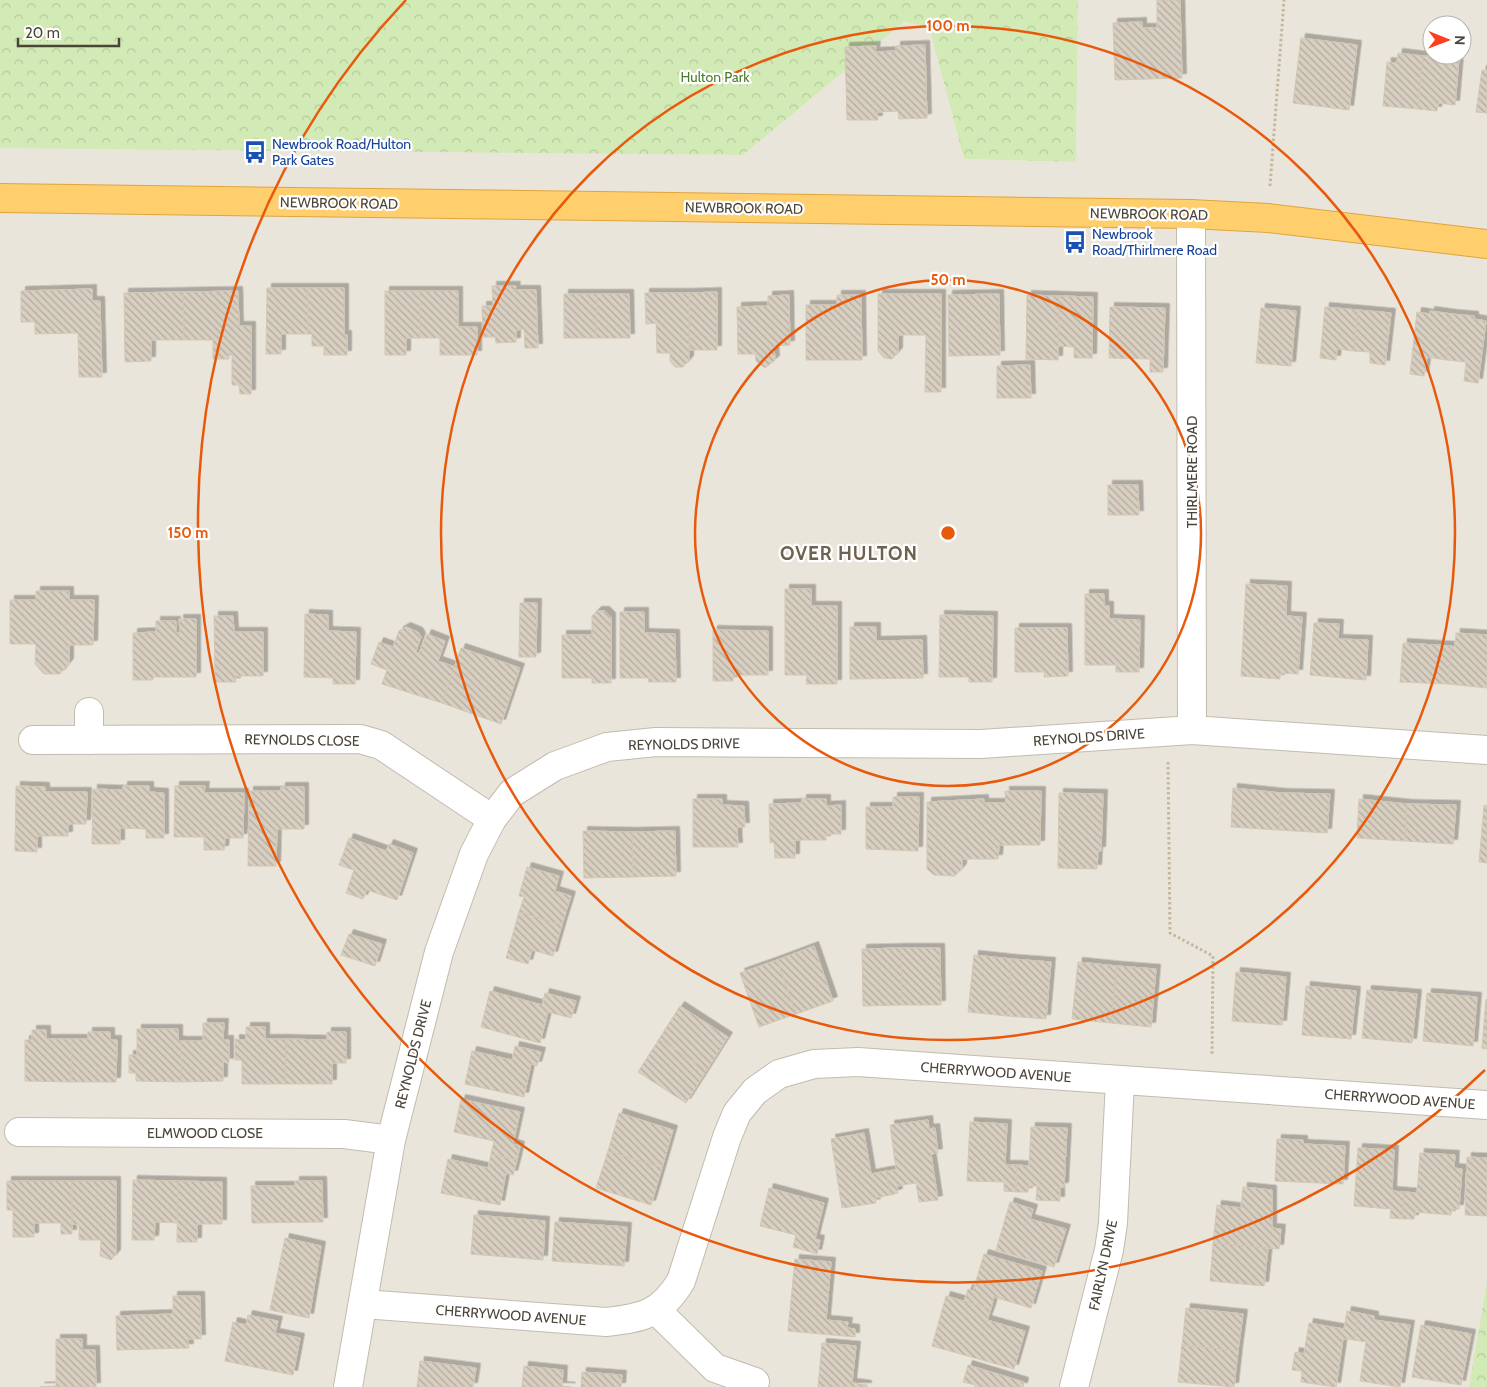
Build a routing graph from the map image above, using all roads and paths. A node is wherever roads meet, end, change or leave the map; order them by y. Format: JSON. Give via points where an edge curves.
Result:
{"nodes":[{"id":1,"x":1284,"y":0,"type":"edge"},
{"id":2,"x":0,"y":198,"type":"edge"},
{"id":3,"x":1191,"y":214,"type":"junction"},
{"id":4,"x":1268,"y":218,"type":"junction"},
{"id":5,"x":1487,"y":244,"type":"edge"},
{"id":6,"x":89,"y":712,"type":"dead end"},
{"id":7,"x":1180,"y":731,"type":"junction"},
{"id":8,"x":33,"y":740,"type":"dead end"},
{"id":9,"x":89,"y":740,"type":"junction"},
{"id":10,"x":1487,"y":750,"type":"edge"},
{"id":11,"x":492,"y":819,"type":"junction"},
{"id":12,"x":1120,"y":1082,"type":"junction"},
{"id":13,"x":1212,"y":1086,"type":"junction"},
{"id":14,"x":1487,"y":1105,"type":"edge"},
{"id":15,"x":19,"y":1132,"type":"dead end"},
{"id":16,"x":391,"y":1140,"type":"junction"},
{"id":17,"x":363,"y":1304,"type":"junction"},
{"id":18,"x":657,"y":1310,"type":"junction"},
{"id":19,"x":755,"y":1382,"type":"dead end"},
{"id":20,"x":348,"y":1387,"type":"edge"},
{"id":21,"x":1074,"y":1387,"type":"edge"}],
"edges":[{"from":1,"to":4,"type":"path"},
{"from":2,"to":3,"type":"highway","name":"NEWBROOK ROAD"},
{"from":3,"to":4,"type":"highway","name":"NEWBROOK ROAD"},
{"from":3,"to":7,"type":"street","name":"THIRLMERE ROAD"},
{"from":4,"to":5,"type":"highway","name":"NEWBROOK ROAD"},
{"from":6,"to":9,"type":"street"},
{"from":7,"to":10,"type":"street","name":"REYNOLDS DRIVE"},
{"from":7,"to":11,"type":"street","name":"REYNOLDS DRIVE","via":[[981,744],[656,742],[607,747],[554,766],[512,793]]},
{"from":7,"to":13,"type":"path","via":[[1170,933],[1213,956]]},
{"from":8,"to":9,"type":"street","name":"REYNOLDS CLOSE"},
{"from":9,"to":11,"type":"street","name":"REYNOLDS CLOSE","via":[[360,739],[381,745]]},
{"from":11,"to":16,"type":"street","name":"REYNOLDS DRIVE","via":[[474,854],[439,952]]},
{"from":12,"to":13,"type":"street","name":"CHERRYWOOD AVENUE"},
{"from":12,"to":18,"type":"street","name":"CHERRYWOOD AVENUE","via":[[858,1062],[814,1064],[779,1074],[755,1091],[737,1113],[681,1281],[672,1297]]},
{"from":12,"to":21,"type":"street","name":"FAIRLYN DRIVE","via":[[1109,1250]]},
{"from":13,"to":14,"type":"street","name":"CHERRYWOOD AVENUE"},
{"from":15,"to":16,"type":"street","name":"ELMWOOD CLOSE","via":[[344,1134]]},
{"from":16,"to":17,"type":"street","name":"REYNOLDS DRIVE"},
{"from":17,"to":18,"type":"street","name":"CHERRYWOOD AVENUE","via":[[606,1322],[633,1319]]},
{"from":17,"to":20,"type":"street","name":"REYNOLDS DRIVE"},
{"from":18,"to":19,"type":"street","via":[[716,1368]]}]}
